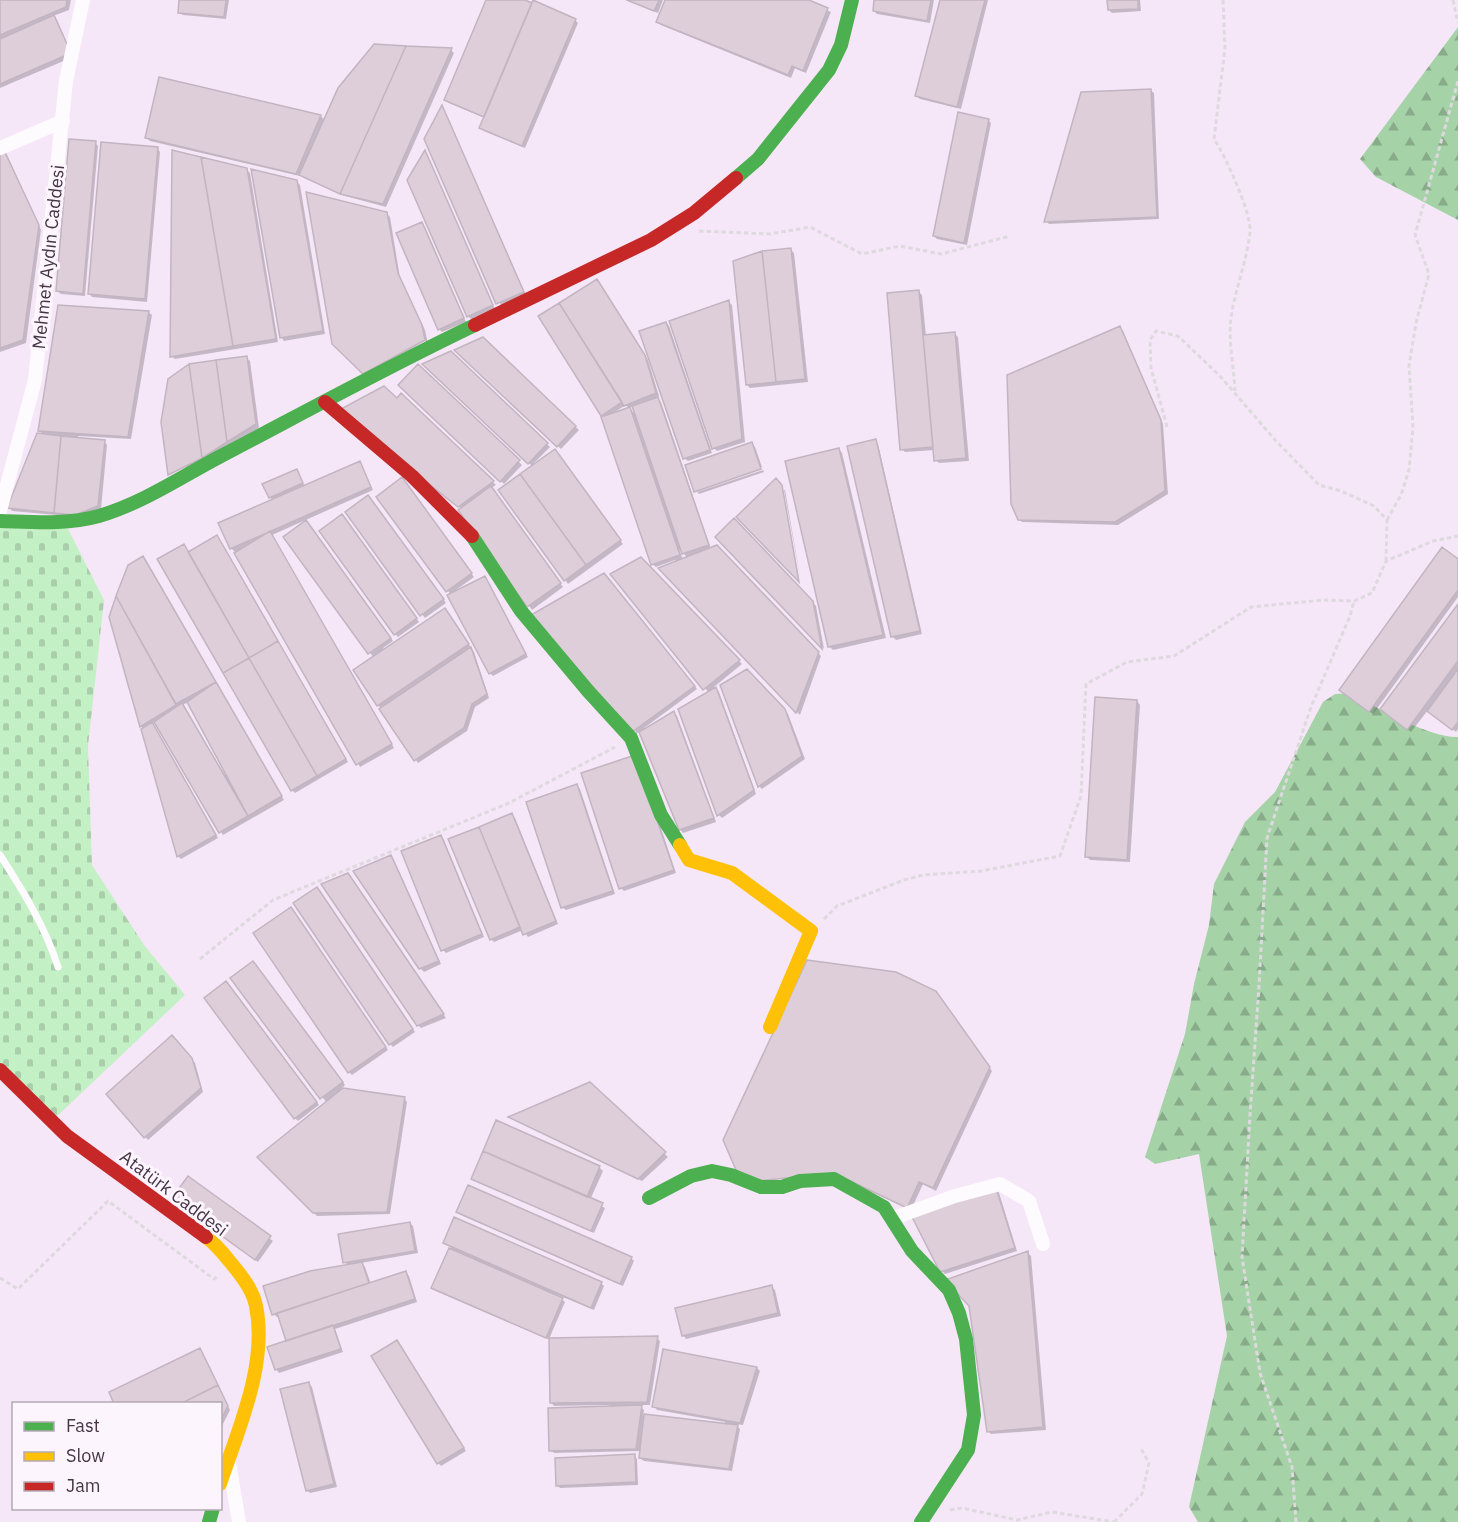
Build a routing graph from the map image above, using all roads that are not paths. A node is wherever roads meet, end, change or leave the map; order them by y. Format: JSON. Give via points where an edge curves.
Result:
{"nodes":[{"id":1,"x":84,"y":0,"type":"edge"},
{"id":2,"x":852,"y":0,"type":"edge"},
{"id":3,"x":63,"y":121,"type":"junction"},
{"id":4,"x":0,"y":148,"type":"edge"},
{"id":5,"x":325,"y":402,"type":"junction"},
{"id":6,"x":0,"y":511,"type":"edge"},
{"id":7,"x":0,"y":521,"type":"edge"},
{"id":8,"x":0,"y":855,"type":"edge"},
{"id":9,"x":58,"y":967,"type":"dead end"},
{"id":10,"x":770,"y":1027,"type":"dead end"},
{"id":11,"x":0,"y":1070,"type":"edge"},
{"id":12,"x":649,"y":1198,"type":"dead end"},
{"id":13,"x":891,"y":1219,"type":"junction"},
{"id":14,"x":1043,"y":1244,"type":"dead end"},
{"id":15,"x":229,"y":1458,"type":"junction"},
{"id":16,"x":222,"y":1478,"type":"edge"},
{"id":17,"x":923,"y":1519,"type":"edge"},
{"id":18,"x":239,"y":1522,"type":"edge"}],
"edges":[{"from":1,"to":3,"type":"street","name":"Mehmet Aydın Caddesi","via":[[66,81]]},
{"from":2,"to":5,"type":"street","via":[[841,45],[829,69],[758,159],[694,213],[651,240]]},
{"from":3,"to":4,"type":"street"},
{"from":3,"to":6,"type":"street","name":"Mehmet Aydın Caddesi","via":[[35,380]]},
{"from":5,"to":7,"type":"street","via":[[152,495],[120,508],[65,523]]},
{"from":5,"to":10,"type":"street","via":[[412,476],[472,537],[521,611],[632,738],[661,814],[689,860],[732,873],[811,931]]},
{"from":8,"to":9,"type":"lane","via":[[50,940]]},
{"from":11,"to":15,"type":"street","name":"Atatürk Caddesi","via":[[68,1136],[216,1244],[243,1278],[256,1304],[259,1331],[255,1376]]},
{"from":12,"to":13,"type":"street","via":[[691,1176],[712,1171],[761,1187],[834,1179],[884,1207]]},
{"from":13,"to":14,"type":"street","via":[[1000,1185],[1029,1201]]},
{"from":13,"to":17,"type":"street","via":[[949,1290],[960,1312],[966,1339],[974,1416],[968,1450]]},
{"from":15,"to":16,"type":"street","name":"Atatürk Caddesi"},
{"from":15,"to":18,"type":"street"}]}
